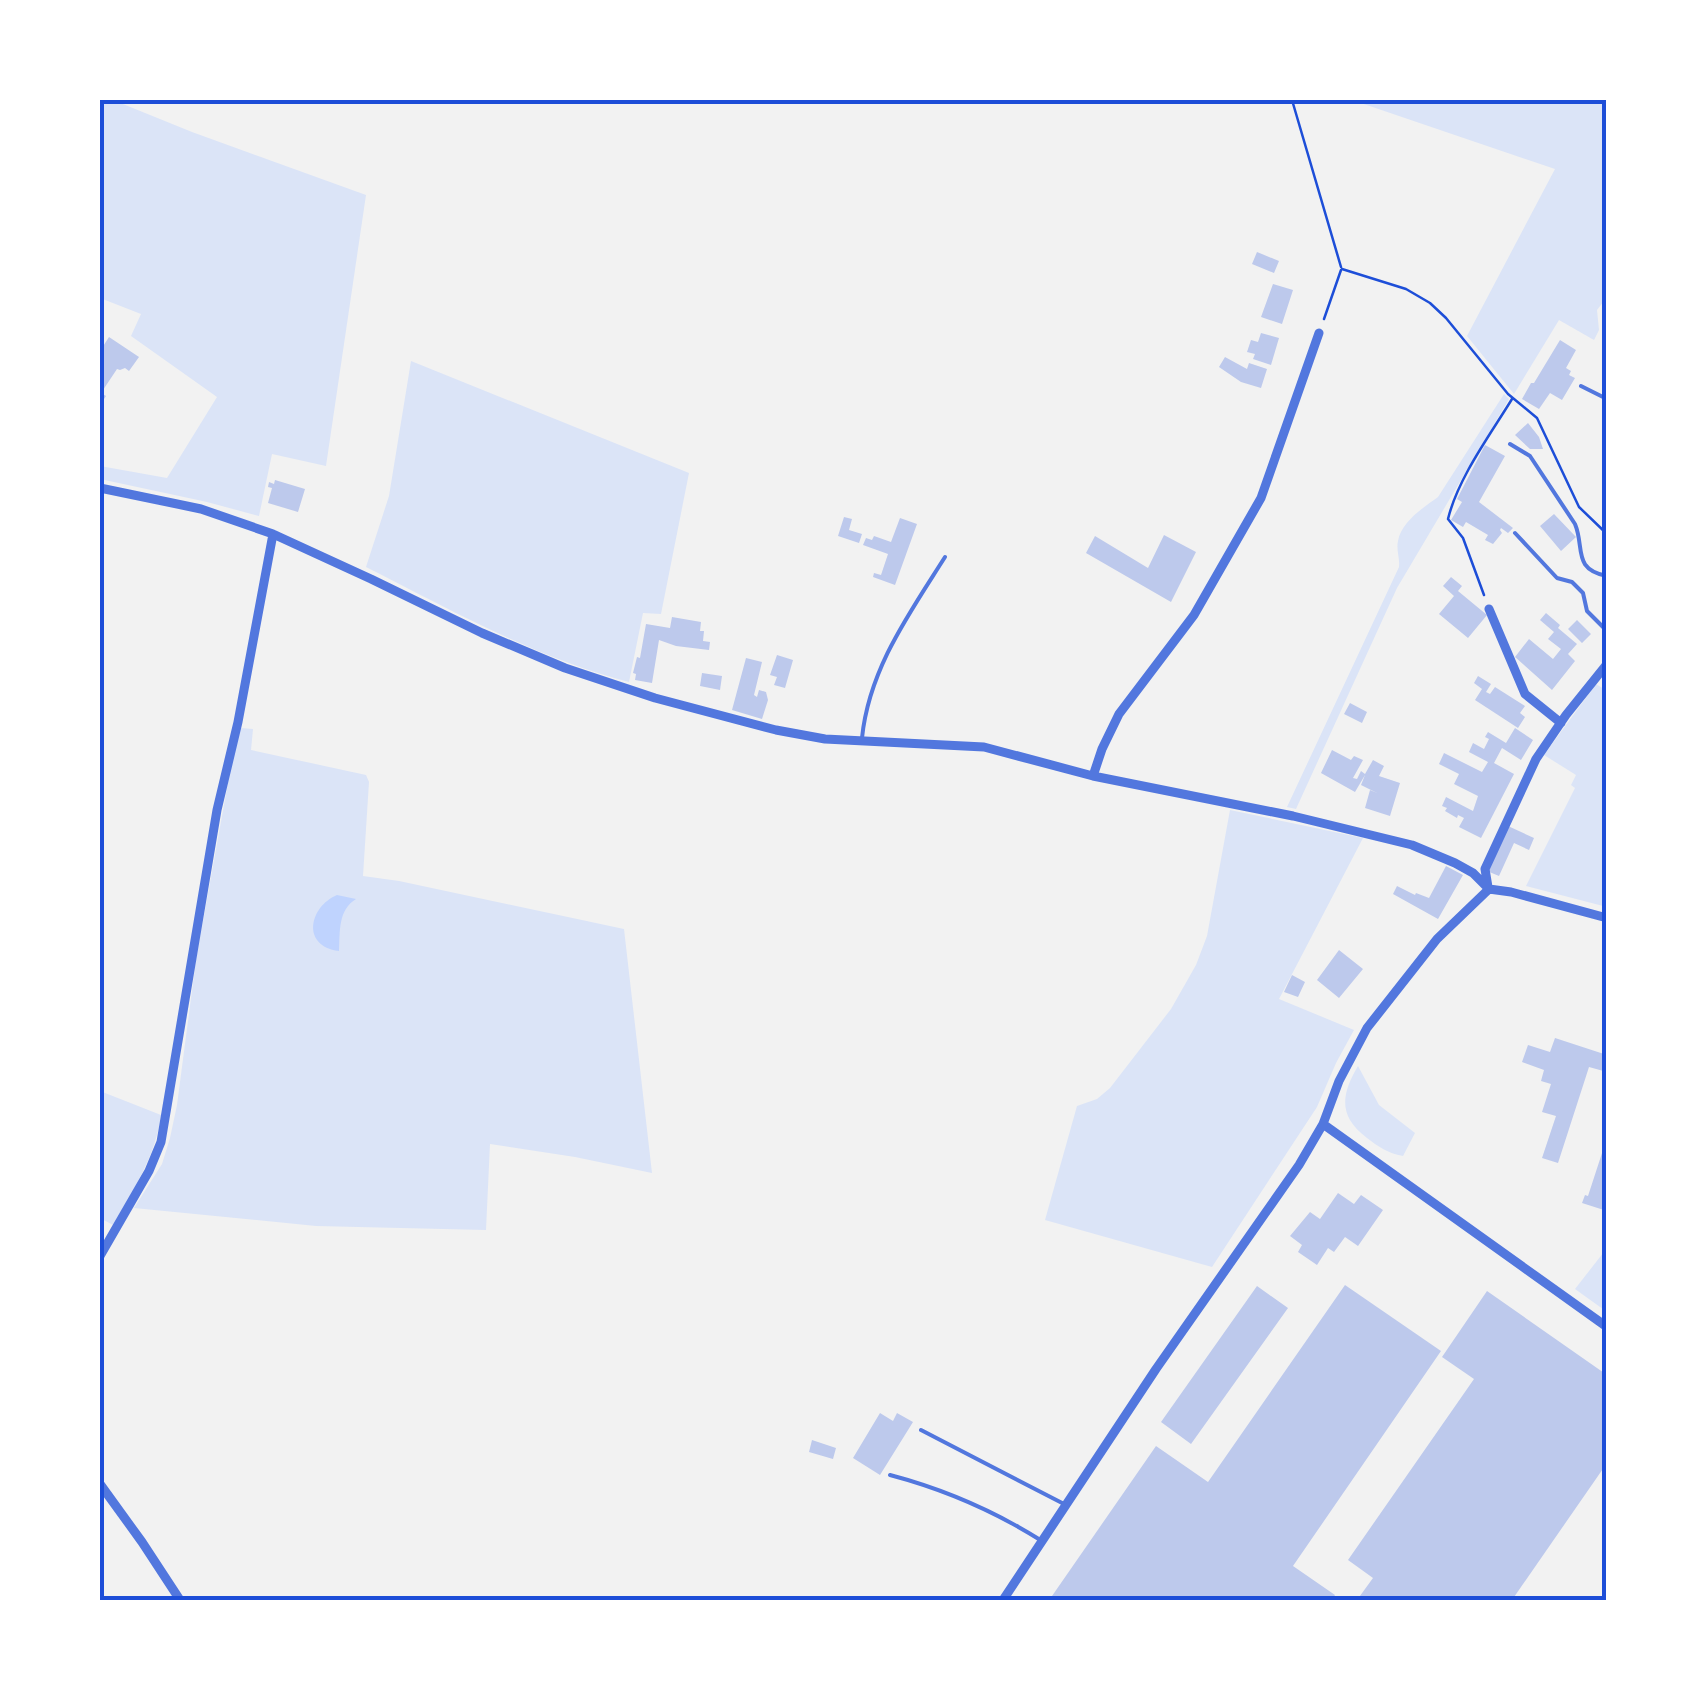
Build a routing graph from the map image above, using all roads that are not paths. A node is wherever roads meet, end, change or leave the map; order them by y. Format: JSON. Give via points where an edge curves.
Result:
{"nodes":[{"id":1,"x":1319,"y":333,"type":"road end"},
{"id":2,"x":1581,"y":386,"type":"dead end"},
{"id":3,"x":1607,"y":399,"type":"edge"},
{"id":4,"x":1510,"y":444,"type":"dead end"},
{"id":5,"x":100,"y":488,"type":"edge"},
{"id":6,"x":1515,"y":533,"type":"dead end"},
{"id":7,"x":273,"y":534,"type":"junction"},
{"id":8,"x":945,"y":557,"type":"dead end"},
{"id":9,"x":1607,"y":576,"type":"edge"},
{"id":10,"x":1489,"y":609,"type":"road end"},
{"id":11,"x":1607,"y":631,"type":"edge"},
{"id":12,"x":1607,"y":664,"type":"edge"},
{"id":13,"x":1560,"y":723,"type":"junction"},
{"id":14,"x":861,"y":742,"type":"junction"},
{"id":15,"x":1094,"y":776,"type":"junction"},
{"id":16,"x":1489,"y":890,"type":"junction"},
{"id":17,"x":1607,"y":918,"type":"edge"},
{"id":18,"x":1324,"y":1124,"type":"junction"},
{"id":19,"x":100,"y":1256,"type":"edge"},
{"id":20,"x":1607,"y":1327,"type":"edge"},
{"id":21,"x":920,"y":1430,"type":"dead end"},
{"id":22,"x":890,"y":1475,"type":"dead end"},
{"id":23,"x":100,"y":1484,"type":"edge"},
{"id":24,"x":1066,"y":1505,"type":"junction"},
{"id":25,"x":1042,"y":1541,"type":"junction"},
{"id":26,"x":180,"y":1600,"type":"edge"},
{"id":27,"x":1003,"y":1600,"type":"edge"}],
"edges":[{"from":1,"to":15,"type":"street","via":[[1261,498],[1194,615],[1119,714]]},
{"from":2,"to":3,"type":"lane"},
{"from":4,"to":9,"type":"lane","via":[[1530,456],[1575,524],[1585,564]]},
{"from":5,"to":7,"type":"street","via":[[201,509]]},
{"from":6,"to":11,"type":"lane","via":[[1557,578],[1583,593],[1587,610]]},
{"from":7,"to":14,"type":"street","via":[[565,668],[776,730]]},
{"from":7,"to":19,"type":"street","via":[[217,810],[161,1142]]},
{"from":8,"to":14,"type":"lane","via":[[881,666]]},
{"from":10,"to":13,"type":"street","via":[[1525,694]]},
{"from":12,"to":13,"type":"street"},
{"from":13,"to":16,"type":"street","via":[[1536,759],[1485,870]]},
{"from":14,"to":15,"type":"street","via":[[984,748]]},
{"from":15,"to":16,"type":"street","via":[[1412,845],[1456,863]]},
{"from":16,"to":17,"type":"street"},
{"from":16,"to":18,"type":"street","via":[[1437,939],[1366,1028]]},
{"from":18,"to":20,"type":"street"},
{"from":18,"to":24,"type":"street"},
{"from":21,"to":24,"type":"lane"},
{"from":22,"to":25,"type":"lane","via":[[924,1484]]},
{"from":23,"to":26,"type":"street"},
{"from":24,"to":25,"type":"street"},
{"from":25,"to":27,"type":"street"}]}
